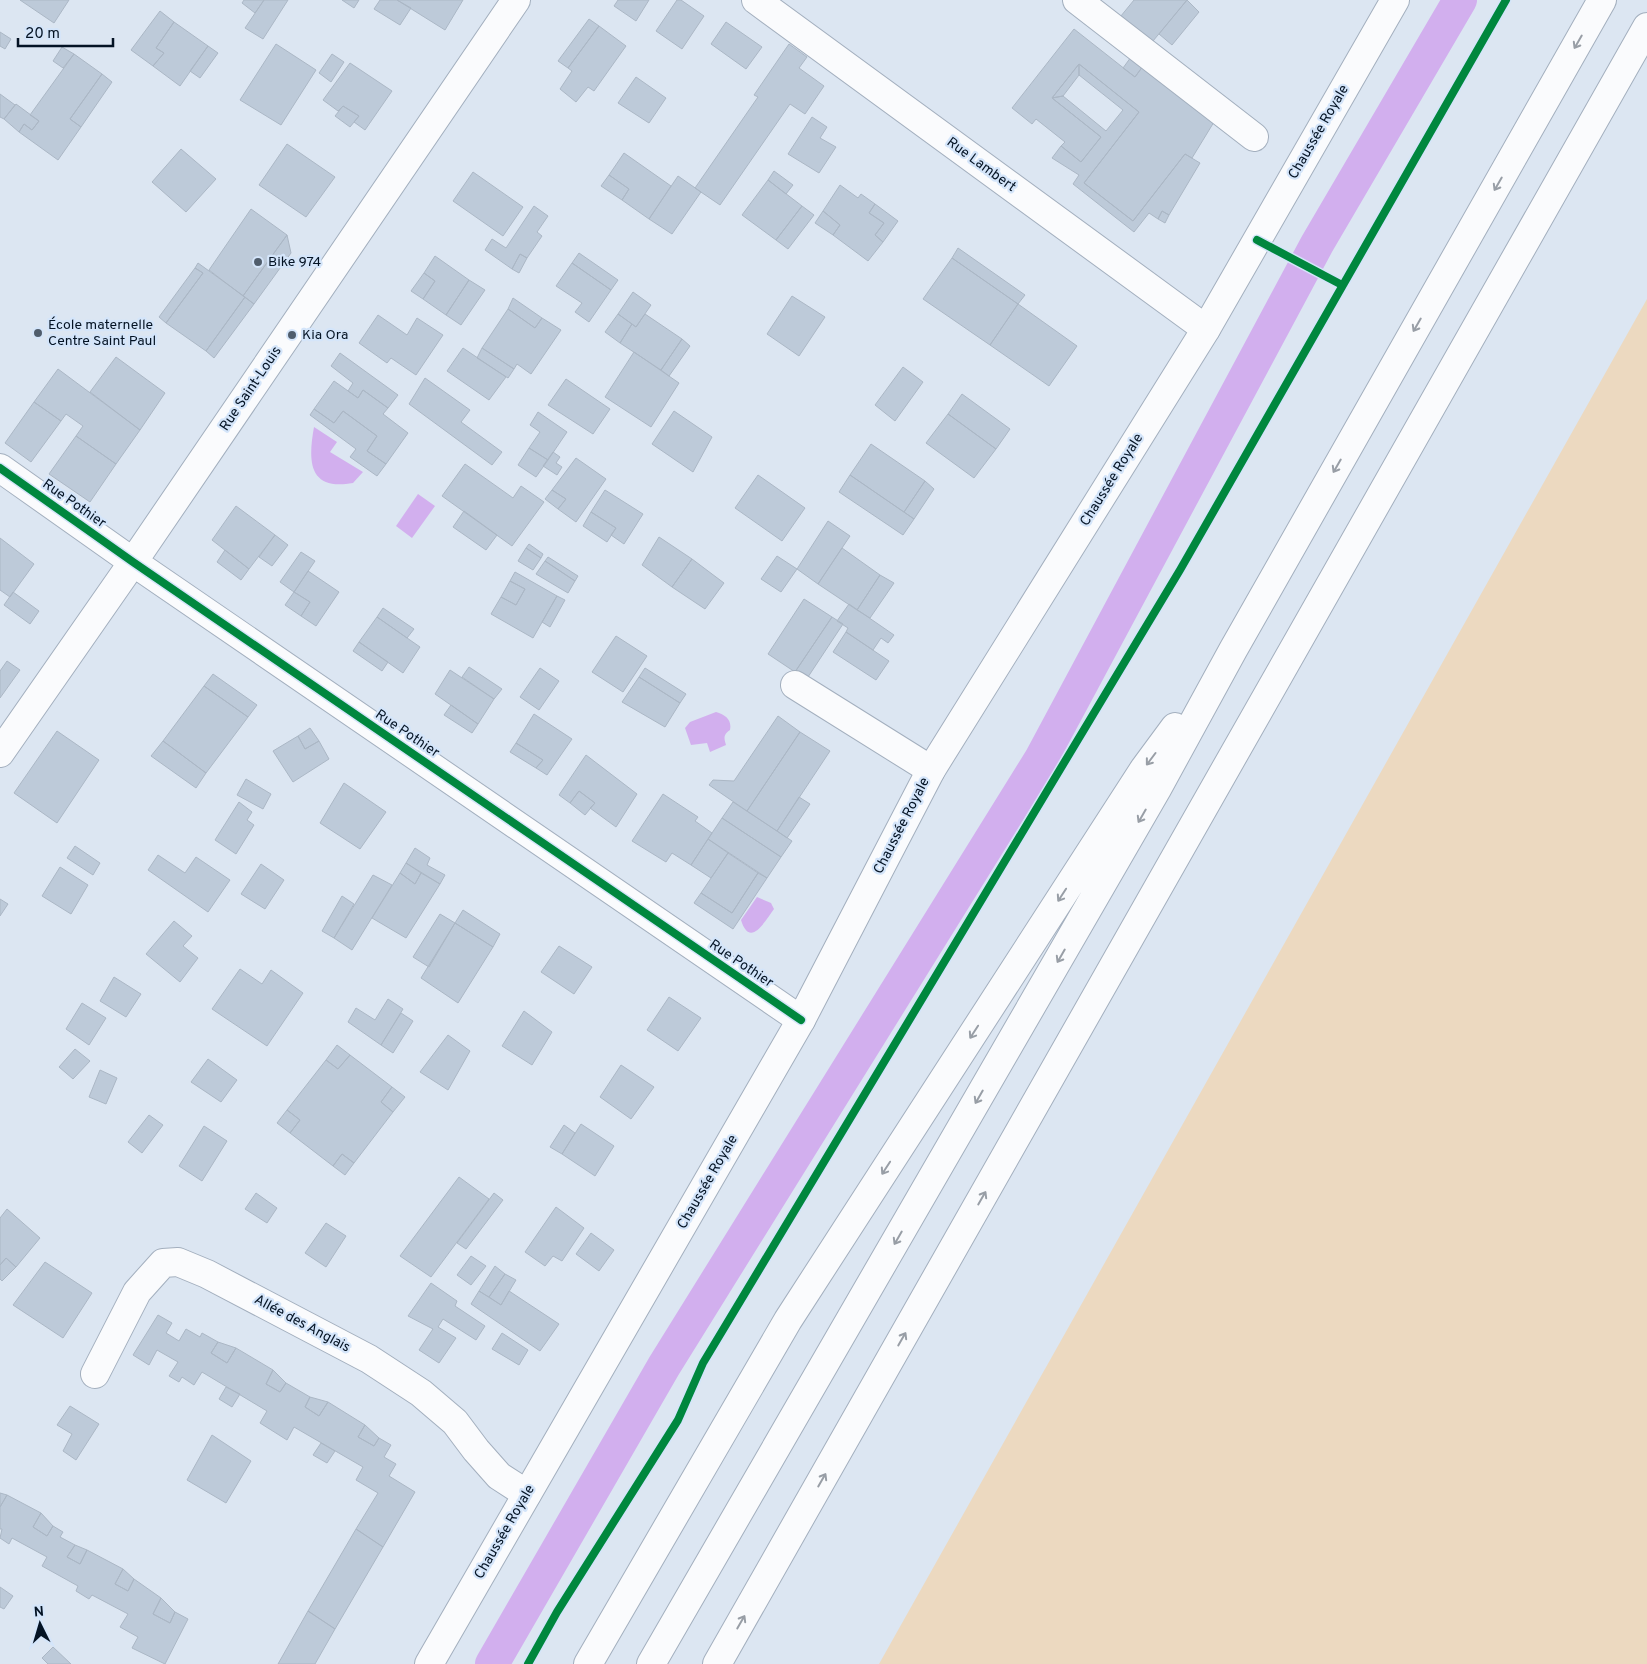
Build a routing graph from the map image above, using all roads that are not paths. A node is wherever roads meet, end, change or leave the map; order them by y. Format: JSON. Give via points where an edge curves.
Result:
{"nodes":[{"id":1,"x":516,"y":0,"type":"edge"},
{"id":2,"x":756,"y":0,"type":"edge"},
{"id":3,"x":1077,"y":0,"type":"edge"},
{"id":4,"x":1395,"y":0,"type":"edge"},
{"id":5,"x":1602,"y":0,"type":"edge"},
{"id":6,"x":1647,"y":26,"type":"edge"},
{"id":7,"x":1254,"y":137,"type":"dead end"},
{"id":8,"x":1206,"y":329,"type":"junction"},
{"id":9,"x":0,"y":468,"type":"edge"},
{"id":10,"x":133,"y":562,"type":"junction"},
{"id":11,"x":1233,"y":650,"type":"junction"},
{"id":12,"x":795,"y":685,"type":"dead end"},
{"id":13,"x":0,"y":753,"type":"edge"},
{"id":14,"x":932,"y":770,"type":"junction"},
{"id":15,"x":801,"y":1020,"type":"junction"},
{"id":16,"x":95,"y":1374,"type":"dead end"},
{"id":17,"x":527,"y":1494,"type":"junction"},
{"id":18,"x":429,"y":1664,"type":"edge"},
{"id":19,"x":588,"y":1664,"type":"edge"},
{"id":20,"x":651,"y":1664,"type":"edge"},
{"id":21,"x":717,"y":1664,"type":"edge"}],
"edges":[{"from":1,"to":10,"type":"main road","name":"Rue Saint-Louis"},
{"from":2,"to":8,"type":"main road","name":"Rue Lambert"},
{"from":3,"to":7,"type":"main road"},
{"from":4,"to":8,"type":"main road","name":"Chaussée Royale"},
{"from":5,"to":11,"type":"main road","one_way":true},
{"from":21,"to":6,"type":"main road","one_way":true},
{"from":8,"to":14,"type":"main road","name":"Chaussée Royale"},
{"from":9,"to":10,"type":"main road","name":"Rue Pothier"},
{"from":10,"to":13,"type":"main road","name":"Rue Saint-Louis"},
{"from":10,"to":15,"type":"main road","name":"Rue Pothier"},
{"from":11,"to":19,"type":"main road","one_way":true,"via":[[1144,769],[788,1320]]},
{"from":11,"to":20,"type":"main road","one_way":true,"via":[[1147,806]]},
{"from":12,"to":14,"type":"main road"},
{"from":14,"to":15,"type":"main road","name":"Chaussée Royale"},
{"from":15,"to":17,"type":"main road","name":"Chaussée Royale"},
{"from":16,"to":17,"type":"main road","name":"Allée des Anglais","via":[[138,1292],[163,1263],[178,1262],[369,1359],[421,1393],[455,1422],[499,1476]]},
{"from":17,"to":18,"type":"main road","name":"Chaussée Royale"}]}
